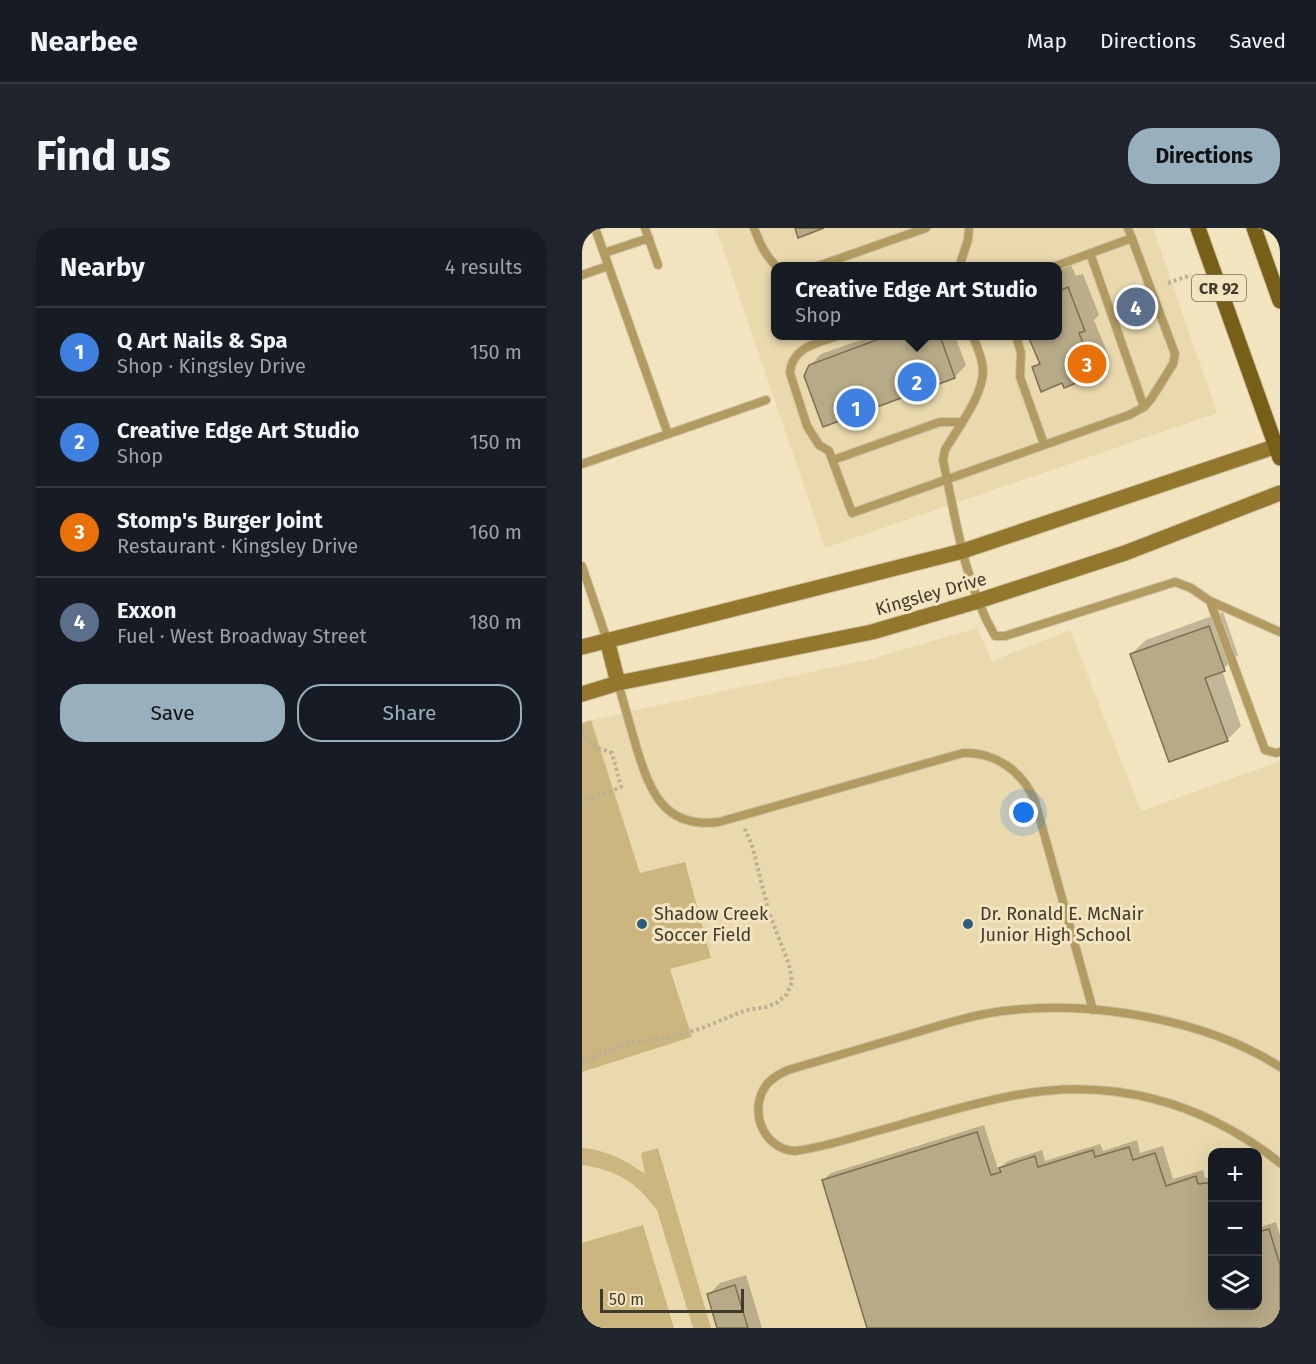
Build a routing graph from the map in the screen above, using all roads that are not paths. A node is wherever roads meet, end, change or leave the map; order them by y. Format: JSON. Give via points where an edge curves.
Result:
{"nodes":[{"id":1,"x":595,"y":228,"type":"edge"},
{"id":2,"x":645,"y":228,"type":"edge"},
{"id":3,"x":754,"y":228,"type":"edge"},
{"id":4,"x":926,"y":228,"type":"edge"},
{"id":5,"x":969,"y":228,"type":"edge"},
{"id":6,"x":1128,"y":228,"type":"edge"},
{"id":7,"x":1198,"y":228,"type":"edge"},
{"id":8,"x":1254,"y":228,"type":"edge"},
{"id":9,"x":649,"y":238,"type":"junction"},
{"id":10,"x":1132,"y":238,"type":"junction"},
{"id":11,"x":1090,"y":253,"type":"junction"},
{"id":12,"x":604,"y":254,"type":"junction"},
{"id":13,"x":771,"y":262,"type":"edge"},
{"id":14,"x":828,"y":262,"type":"edge"},
{"id":15,"x":961,"y":262,"type":"edge"},
{"id":16,"x":1062,"y":264,"type":"edge"},
{"id":17,"x":658,"y":265,"type":"dead end"},
{"id":18,"x":608,"y":266,"type":"junction"},
{"id":19,"x":582,"y":275,"type":"edge"},
{"id":20,"x":1280,"y":301,"type":"edge"},
{"id":21,"x":827,"y":340,"type":"edge"},
{"id":22,"x":974,"y":340,"type":"edge"},
{"id":23,"x":1017,"y":340,"type":"edge"},
{"id":24,"x":766,"y":399,"type":"dead end"},
{"id":25,"x":1144,"y":407,"type":"junction"},
{"id":26,"x":961,"y":422,"type":"junction"},
{"id":27,"x":668,"y":434,"type":"junction"},
{"id":28,"x":1044,"y":444,"type":"junction"},
{"id":29,"x":1279,"y":450,"type":"edge"},
{"id":30,"x":833,"y":460,"type":"junction"},
{"id":31,"x":582,"y":464,"type":"edge"},
{"id":32,"x":947,"y":478,"type":"junction"},
{"id":33,"x":1280,"y":493,"type":"edge"},
{"id":34,"x":963,"y":551,"type":"junction"},
{"id":35,"x":582,"y":566,"type":"edge"},
{"id":36,"x":978,"y":601,"type":"junction"},
{"id":37,"x":1210,"y":601,"type":"junction"},
{"id":38,"x":1280,"y":632,"type":"edge"},
{"id":39,"x":607,"y":640,"type":"junction"},
{"id":40,"x":582,"y":647,"type":"edge"},
{"id":41,"x":618,"y":683,"type":"junction"},
{"id":42,"x":582,"y":694,"type":"edge"},
{"id":43,"x":1280,"y":752,"type":"edge"},
{"id":44,"x":1093,"y":1010,"type":"junction"},
{"id":45,"x":1280,"y":1067,"type":"edge"},
{"id":46,"x":1280,"y":1163,"type":"edge"}],
"edges":[{"from":1,"to":12,"type":"lane"},
{"from":2,"to":9,"type":"lane"},
{"from":3,"to":13,"type":"lane"},
{"from":4,"to":14,"type":"lane"},
{"from":5,"to":15,"type":"lane"},
{"from":6,"to":10,"type":"lane"},
{"from":7,"to":29,"type":"main road","number":"CR 92"},
{"from":8,"to":20,"type":"main road","number":"CR 92"},
{"from":9,"to":12,"type":"lane"},
{"from":9,"to":17,"type":"lane"},
{"from":10,"to":11,"type":"lane"},
{"from":10,"to":25,"type":"lane","via":[[1174,354],[1173,364]]},
{"from":11,"to":16,"type":"lane"},
{"from":11,"to":25,"type":"lane"},
{"from":12,"to":18,"type":"lane"},
{"from":18,"to":19,"type":"lane"},
{"from":18,"to":27,"type":"lane"},
{"from":21,"to":30,"type":"lane","via":[[800,350],[790,365],[790,373],[813,437]]},
{"from":22,"to":26,"type":"lane","via":[[983,370],[977,394]]},
{"from":23,"to":28,"type":"lane","via":[[1020,377]]},
{"from":24,"to":27,"type":"lane"},
{"from":25,"to":28,"type":"lane"},
{"from":26,"to":30,"type":"lane","via":[[940,422]]},
{"from":26,"to":32,"type":"lane","via":[[945,450]]},
{"from":27,"to":31,"type":"lane"},
{"from":28,"to":32,"type":"lane"},
{"from":29,"to":34,"type":"main road","name":"Kingsley Drive"},
{"from":30,"to":32,"type":"lane","via":[[852,513]]},
{"from":32,"to":34,"type":"lane"},
{"from":33,"to":36,"type":"main road","name":"Kingsley Drive","via":[[1125,553]]},
{"from":34,"to":36,"type":"lane"},
{"from":34,"to":39,"type":"main road","name":"Kingsley Drive"},
{"from":35,"to":39,"type":"lane"},
{"from":36,"to":37,"type":"lane","via":[[995,636],[1175,582]]},
{"from":36,"to":41,"type":"main road","name":"Kingsley Drive","via":[[872,632]]},
{"from":37,"to":38,"type":"lane"},
{"from":37,"to":43,"type":"lane","via":[[1265,750]]},
{"from":39,"to":40,"type":"main road","name":"Kingsley Drive"},
{"from":39,"to":41,"type":"main road"},
{"from":41,"to":42,"type":"main road","name":"Kingsley Drive"},
{"from":41,"to":44,"type":"lane","via":[[652,792],[681,819],[693,822],[719,822],[949,755],[977,752],[1000,761],[1021,777],[1035,801]]},
{"from":44,"to":45,"type":"lane","via":[[1192,1027]]},
{"from":44,"to":46,"type":"lane","via":[[1058,1007],[1002,1011],[788,1070],[764,1090],[759,1123],[773,1143],[795,1151],[1005,1097],[1092,1089],[1168,1102],[1223,1126]]}]}
